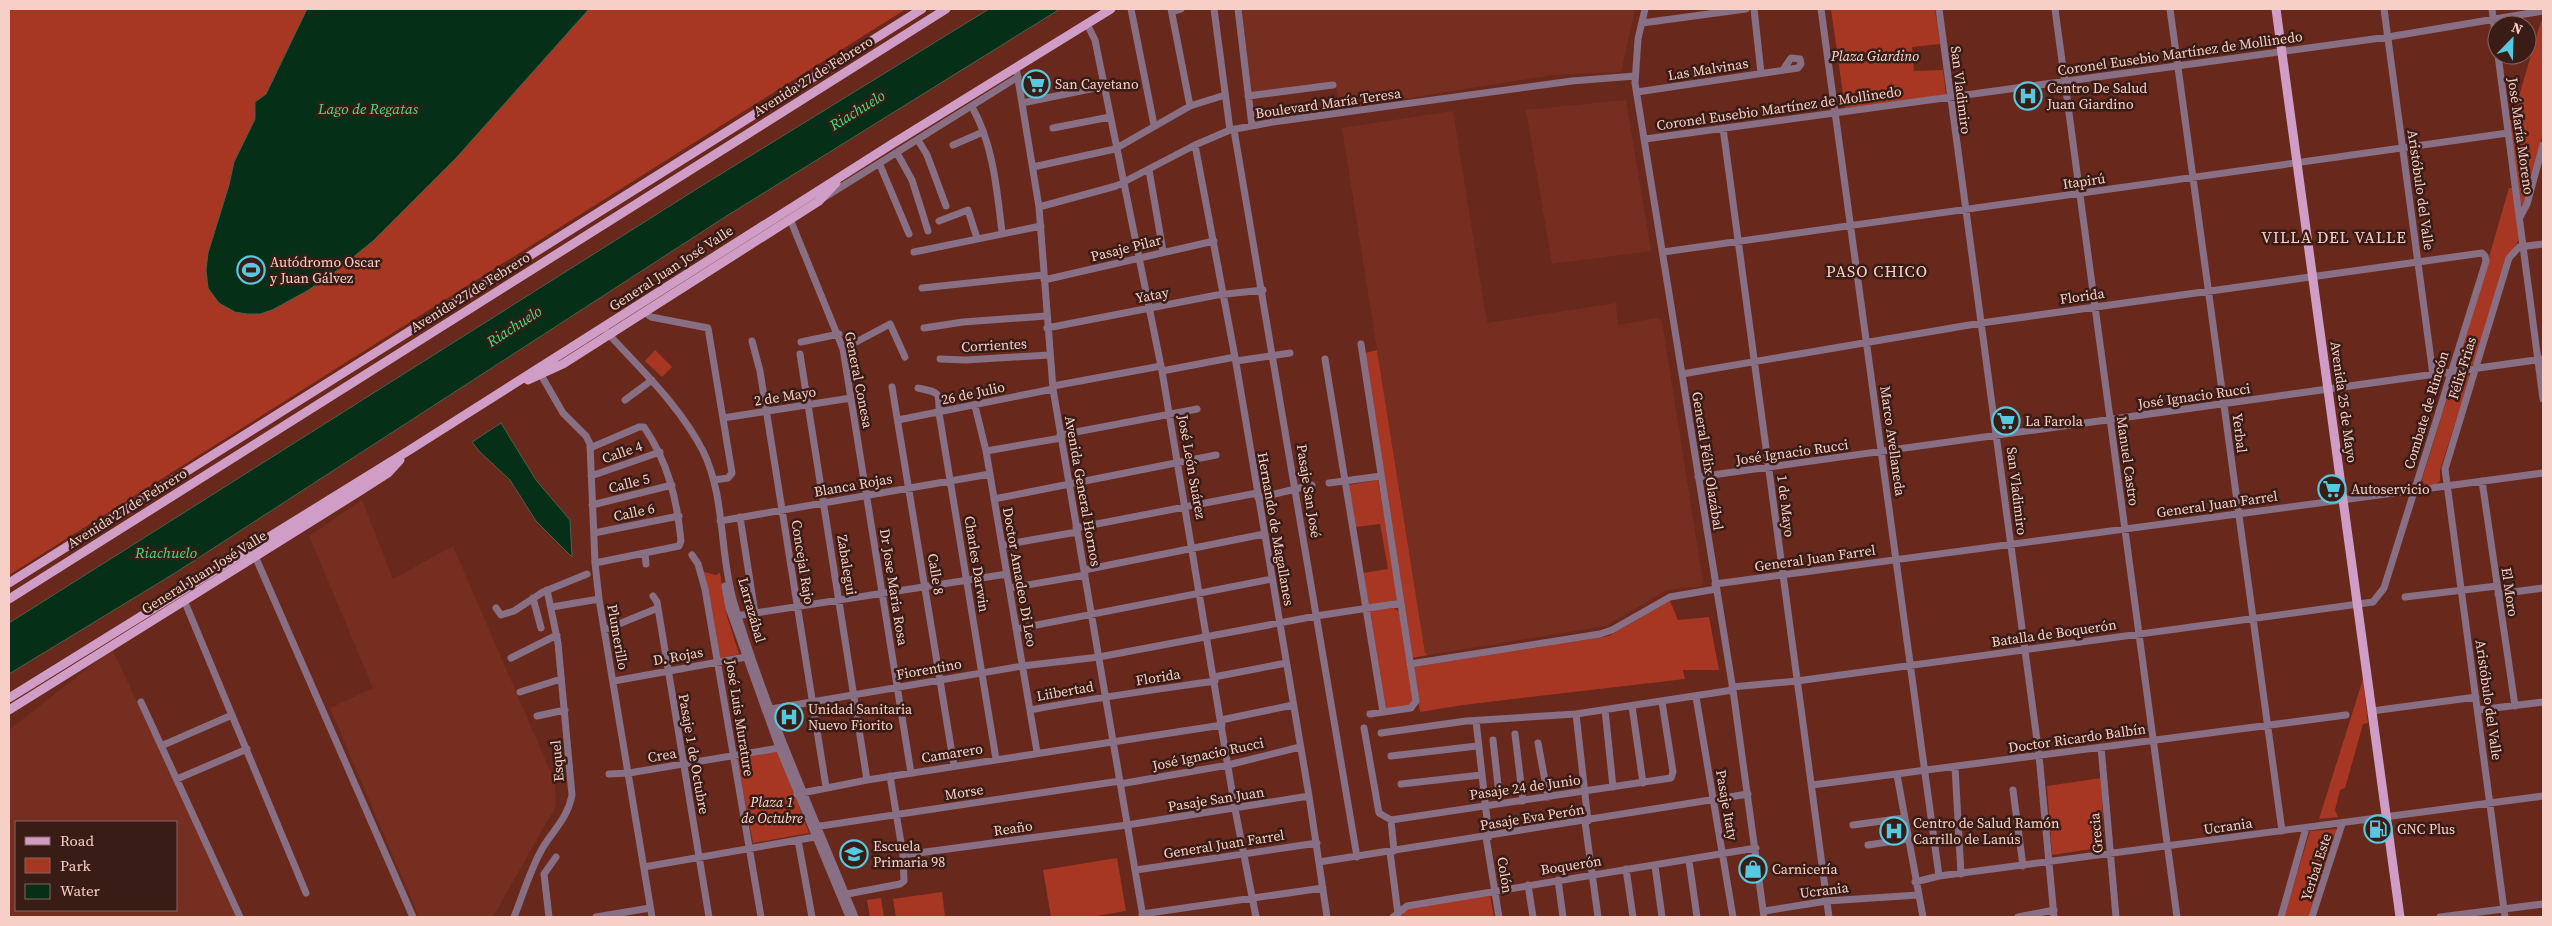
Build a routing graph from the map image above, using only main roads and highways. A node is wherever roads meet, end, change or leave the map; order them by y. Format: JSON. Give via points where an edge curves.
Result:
{"nodes":[{"id":1,"x":922,"y":9,"type":"edge"},
{"id":2,"x":946,"y":9,"type":"edge"},
{"id":3,"x":1111,"y":9,"type":"edge"},
{"id":4,"x":2276,"y":9,"type":"edge"},
{"id":5,"x":843,"y":176,"type":"junction"},
{"id":6,"x":606,"y":331,"type":"junction"},
{"id":7,"x":514,"y":384,"type":"junction"},
{"id":8,"x":408,"y":451,"type":"junction"},
{"id":9,"x":9,"y":583,"type":"edge"},
{"id":10,"x":9,"y":599,"type":"edge"},
{"id":11,"x":9,"y":698,"type":"edge"},
{"id":12,"x":9,"y":710,"type":"edge"},
{"id":13,"x":2400,"y":917,"type":"edge"}],
"edges":[{"from":1,"to":9,"type":"main road","name":"Avenida 27 de Febrero"},
{"from":2,"to":10,"type":"main road","name":"Avenida 27 de Febrero"},
{"from":3,"to":5,"type":"main road","name":"General Juan José Valle"},
{"from":4,"to":13,"type":"main road","name":"Avenida 25 de Mayo"},
{"from":5,"to":6,"type":"main road","name":"General Juan José Valle"},
{"from":5,"to":6,"type":"main road","name":"General Juan José Valle","via":[[822,198],[790,219],[644,312]]},
{"from":6,"to":7,"type":"main road","name":"General Juan José Valle"},
{"from":6,"to":7,"type":"main road","name":"General Juan José Valle","via":[[541,375]]},
{"from":7,"to":8,"type":"main road","name":"General Juan José Valle"},
{"from":8,"to":11,"type":"main road","name":"General Juan José Valle"},
{"from":8,"to":12,"type":"main road","name":"General Juan José Valle","via":[[388,473]]}]}
